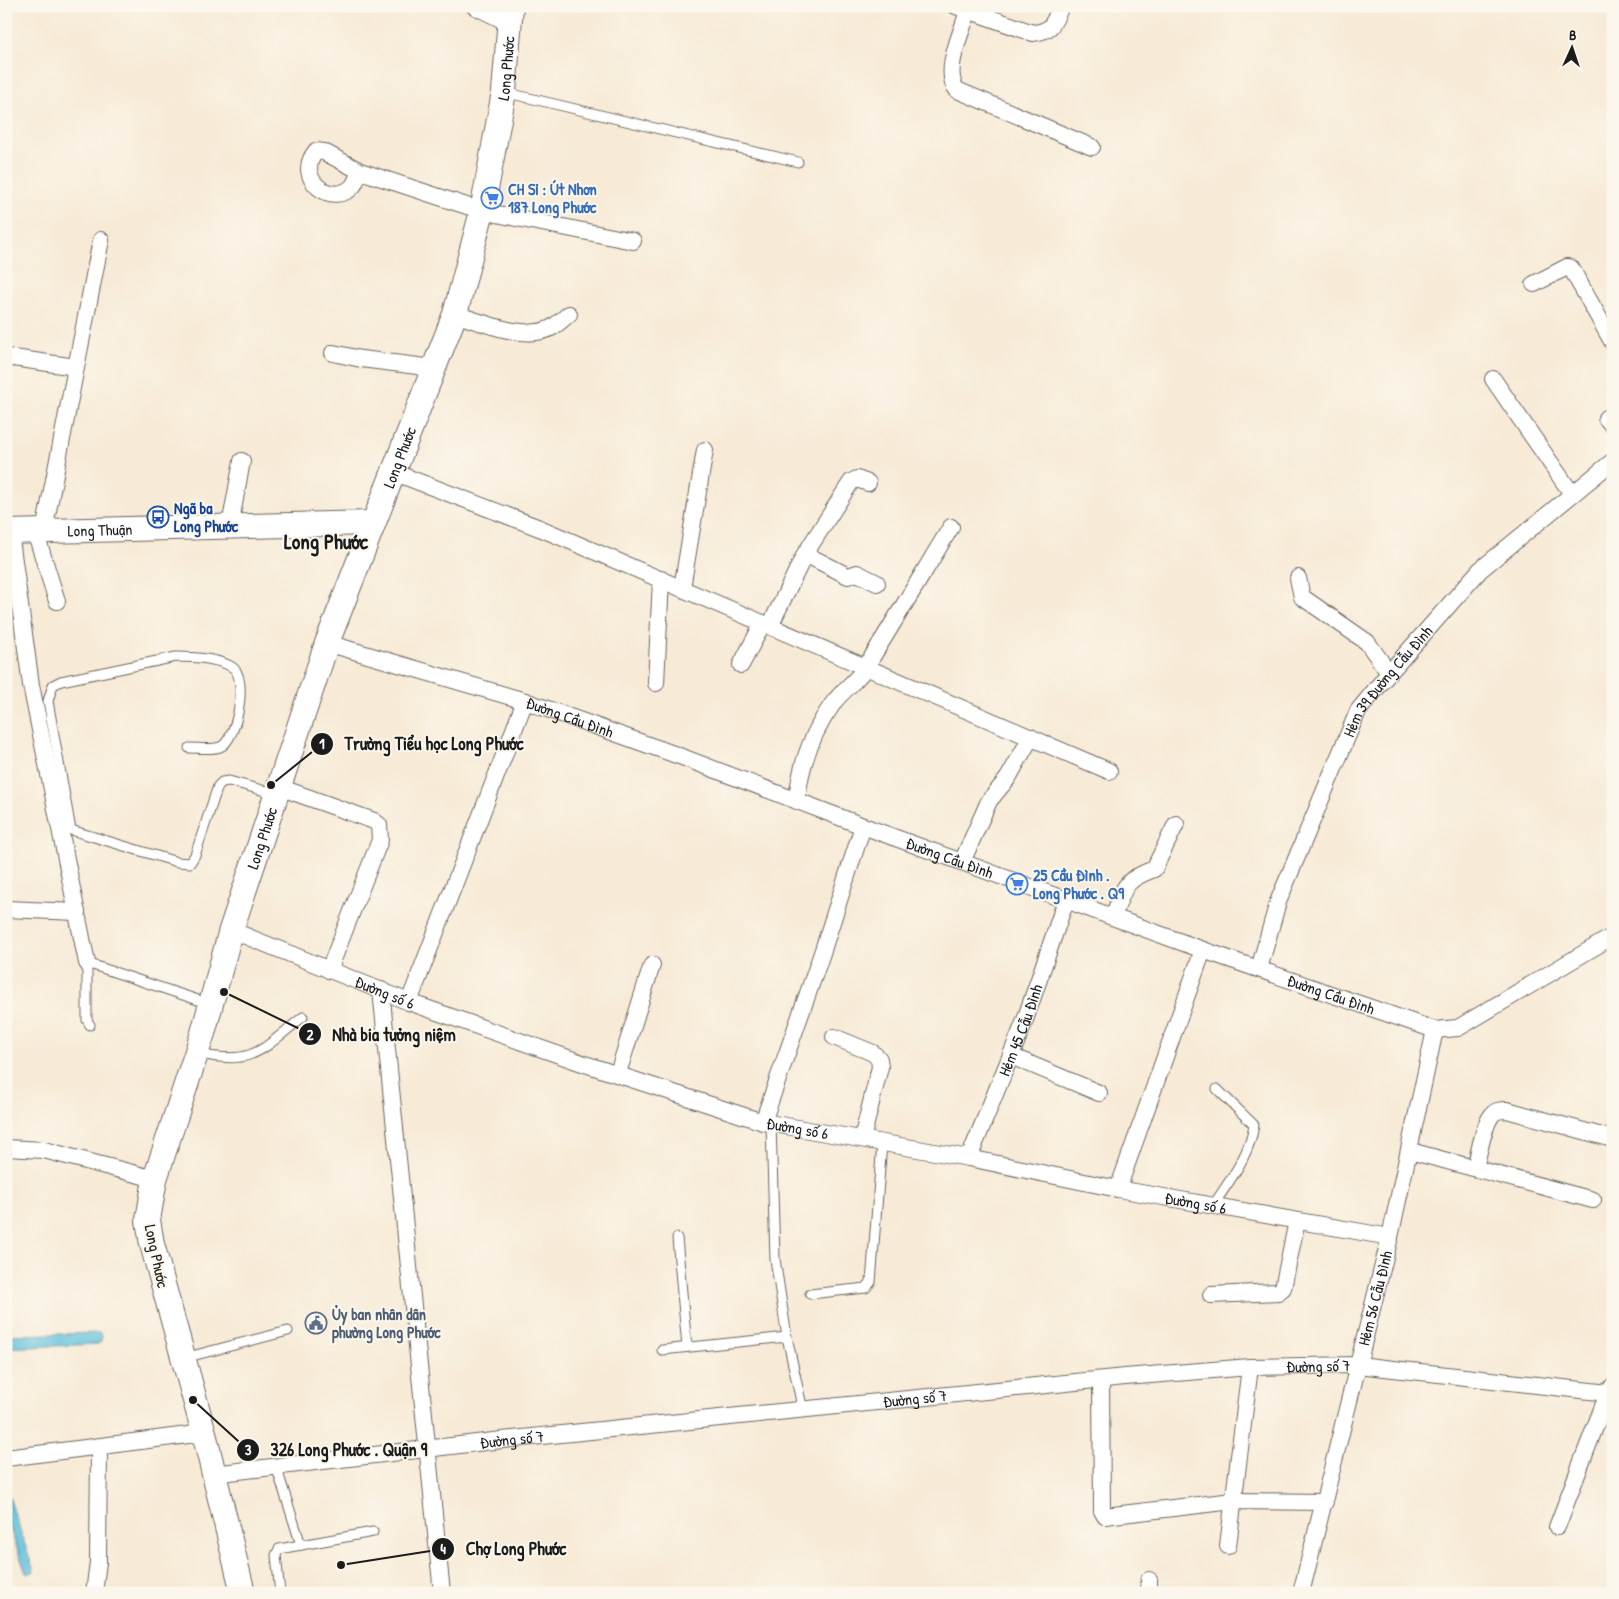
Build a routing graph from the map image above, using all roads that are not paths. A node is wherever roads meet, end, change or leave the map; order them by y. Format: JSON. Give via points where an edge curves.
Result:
{"nodes":[{"id":1,"x":474,"y":6,"type":"edge"},
{"id":2,"x":1060,"y":6,"type":"edge"},
{"id":3,"x":962,"y":8,"type":"edge"},
{"id":4,"x":510,"y":15,"type":"edge"},
{"id":5,"x":504,"y":92,"type":"junction"},
{"id":6,"x":1092,"y":147,"type":"dead end"},
{"id":7,"x":798,"y":162,"type":"dead end"},
{"id":8,"x":360,"y":171,"type":"dead end"},
{"id":9,"x":482,"y":211,"type":"junction"},
{"id":10,"x":101,"y":240,"type":"dead end"},
{"id":11,"x":634,"y":241,"type":"dead end"},
{"id":12,"x":1534,"y":284,"type":"dead end"},
{"id":13,"x":455,"y":314,"type":"junction"},
{"id":14,"x":569,"y":314,"type":"dead end"},
{"id":15,"x":1613,"y":344,"type":"edge"},
{"id":16,"x":333,"y":353,"type":"dead end"},
{"id":17,"x":6,"y":358,"type":"edge"},
{"id":18,"x":76,"y":367,"type":"junction"},
{"id":19,"x":434,"y":368,"type":"junction"},
{"id":20,"x":1493,"y":379,"type":"dead end"},
{"id":21,"x":705,"y":450,"type":"dead end"},
{"id":22,"x":1613,"y":461,"type":"edge"},
{"id":23,"x":242,"y":462,"type":"dead end"},
{"id":24,"x":393,"y":472,"type":"junction"},
{"id":25,"x":868,"y":483,"type":"dead end"},
{"id":26,"x":1572,"y":494,"type":"junction"},
{"id":27,"x":372,"y":523,"type":"junction"},
{"id":28,"x":230,"y":526,"type":"junction"},
{"id":29,"x":951,"y":527,"type":"dead end"},
{"id":30,"x":39,"y":531,"type":"junction"},
{"id":31,"x":8,"y":532,"type":"edge"},
{"id":32,"x":805,"y":554,"type":"junction"},
{"id":33,"x":1298,"y":578,"type":"dead end"},
{"id":34,"x":661,"y":579,"type":"junction"},
{"id":35,"x":877,"y":584,"type":"dead end"},
{"id":36,"x":682,"y":588,"type":"junction"},
{"id":37,"x":57,"y":601,"type":"dead end"},
{"id":38,"x":767,"y":624,"type":"junction"},
{"id":39,"x":327,"y":643,"type":"junction"},
{"id":40,"x":741,"y":666,"type":"dead end"},
{"id":41,"x":866,"y":667,"type":"junction"},
{"id":42,"x":1388,"y":673,"type":"junction"},
{"id":43,"x":656,"y":683,"type":"dead end"},
{"id":44,"x":525,"y":701,"type":"junction"},
{"id":45,"x":1031,"y":737,"type":"junction"},
{"id":46,"x":190,"y":748,"type":"dead end"},
{"id":47,"x":1109,"y":771,"type":"dead end"},
{"id":48,"x":278,"y":791,"type":"junction"},
{"id":49,"x":797,"y":801,"type":"junction"},
{"id":50,"x":1176,"y":824,"type":"dead end"},
{"id":51,"x":863,"y":826,"type":"junction"},
{"id":52,"x":962,"y":862,"type":"junction"},
{"id":53,"x":1066,"y":900,"type":"junction"},
{"id":54,"x":6,"y":909,"type":"edge"},
{"id":55,"x":76,"y":912,"type":"junction"},
{"id":56,"x":1113,"y":917,"type":"junction"},
{"id":57,"x":231,"y":930,"type":"junction"},
{"id":58,"x":1613,"y":936,"type":"edge"},
{"id":59,"x":1204,"y":950,"type":"junction"},
{"id":60,"x":87,"y":963,"type":"junction"},
{"id":61,"x":652,"y":966,"type":"dead end"},
{"id":62,"x":1259,"y":969,"type":"junction"},
{"id":63,"x":329,"y":970,"type":"junction"},
{"id":64,"x":381,"y":990,"type":"junction"},
{"id":65,"x":409,"y":1002,"type":"junction"},
{"id":66,"x":210,"y":1004,"type":"junction"},
{"id":67,"x":303,"y":1017,"type":"dead end"},
{"id":68,"x":90,"y":1025,"type":"dead end"},
{"id":69,"x":1435,"y":1030,"type":"junction"},
{"id":70,"x":834,"y":1037,"type":"dead end"},
{"id":71,"x":196,"y":1053,"type":"junction"},
{"id":72,"x":1011,"y":1056,"type":"junction"},
{"id":73,"x":618,"y":1073,"type":"junction"},
{"id":74,"x":1217,"y":1089,"type":"dead end"},
{"id":75,"x":1099,"y":1093,"type":"dead end"},
{"id":76,"x":767,"y":1123,"type":"junction"},
{"id":77,"x":862,"y":1139,"type":"junction"},
{"id":78,"x":1613,"y":1140,"type":"edge"},
{"id":79,"x":882,"y":1143,"type":"junction"},
{"id":80,"x":6,"y":1148,"type":"edge"},
{"id":81,"x":1410,"y":1151,"type":"junction"},
{"id":82,"x":969,"y":1158,"type":"junction"},
{"id":83,"x":1475,"y":1168,"type":"junction"},
{"id":84,"x":155,"y":1179,"type":"junction"},
{"id":85,"x":1118,"y":1189,"type":"junction"},
{"id":86,"x":1592,"y":1200,"type":"dead end"},
{"id":87,"x":1213,"y":1206,"type":"junction"},
{"id":88,"x":1297,"y":1221,"type":"junction"},
{"id":89,"x":1390,"y":1237,"type":"junction"},
{"id":90,"x":677,"y":1238,"type":"dead end"},
{"id":91,"x":810,"y":1294,"type":"dead end"},
{"id":92,"x":1211,"y":1295,"type":"dead end"},
{"id":93,"x":288,"y":1331,"type":"dead end"},
{"id":94,"x":787,"y":1337,"type":"junction"},
{"id":95,"x":688,"y":1348,"type":"junction"},
{"id":96,"x":662,"y":1350,"type":"dead end"},
{"id":97,"x":184,"y":1358,"type":"junction"},
{"id":98,"x":1358,"y":1365,"type":"junction"},
{"id":99,"x":1250,"y":1367,"type":"junction"},
{"id":100,"x":1101,"y":1380,"type":"junction"},
{"id":101,"x":1611,"y":1390,"type":"edge"},
{"id":102,"x":803,"y":1411,"type":"junction"},
{"id":103,"x":204,"y":1433,"type":"junction"},
{"id":104,"x":99,"y":1447,"type":"junction"},
{"id":105,"x":426,"y":1448,"type":"junction"},
{"id":106,"x":6,"y":1458,"type":"edge"},
{"id":107,"x":276,"y":1466,"type":"junction"},
{"id":108,"x":214,"y":1474,"type":"junction"},
{"id":109,"x":1233,"y":1501,"type":"junction"},
{"id":110,"x":1325,"y":1502,"type":"junction"},
{"id":111,"x":1557,"y":1527,"type":"dead end"},
{"id":112,"x":373,"y":1532,"type":"dead end"},
{"id":113,"x":301,"y":1545,"type":"junction"},
{"id":114,"x":1228,"y":1546,"type":"dead end"},
{"id":115,"x":94,"y":1593,"type":"edge"},
{"id":116,"x":243,"y":1593,"type":"edge"},
{"id":117,"x":280,"y":1593,"type":"edge"},
{"id":118,"x":442,"y":1593,"type":"edge"},
{"id":119,"x":1301,"y":1593,"type":"edge"}],
"edges":[{"from":1,"to":4,"type":"street"},
{"from":2,"to":3,"type":"street","via":[[1051,28],[1046,32],[1033,33]]},
{"from":3,"to":6,"type":"street","via":[[950,70],[952,85],[957,90]]},
{"from":4,"to":5,"type":"street","name":"Long Phước"},
{"from":5,"to":7,"type":"lane"},
{"from":5,"to":9,"type":"street","name":"Long Phước"},
{"from":8,"to":9,"type":"street"},
{"from":9,"to":11,"type":"street"},
{"from":9,"to":13,"type":"street","name":"Long Phước"},
{"from":10,"to":18,"type":"street"},
{"from":12,"to":15,"type":"street","via":[[1567,267],[1571,268]]},
{"from":13,"to":14,"type":"street","via":[[526,332],[550,328]]},
{"from":13,"to":19,"type":"street","name":"Long Phước"},
{"from":16,"to":19,"type":"street"},
{"from":17,"to":18,"type":"street"},
{"from":18,"to":30,"type":"street"},
{"from":19,"to":24,"type":"street","name":"Long Phước"},
{"from":20,"to":26,"type":"street"},
{"from":21,"to":36,"type":"street"},
{"from":22,"to":26,"type":"street","name":"Hẻm 39 Đường Cẫu Đình"},
{"from":23,"to":28,"type":"street"},
{"from":24,"to":27,"type":"street","name":"Long Phước"},
{"from":24,"to":34,"type":"street"},
{"from":25,"to":32,"type":"street","via":[[857,479],[851,482]]},
{"from":26,"to":42,"type":"street","name":"Hẻm 39 Đường Cẫu Đình","via":[[1480,570]]},
{"from":27,"to":28,"type":"street","name":"Long Thuận"},
{"from":27,"to":39,"type":"street","name":"Long Phước"},
{"from":28,"to":30,"type":"street","name":"Long Thuận"},
{"from":29,"to":41,"type":"street"},
{"from":30,"to":31,"type":"street","name":"Long Thuận"},
{"from":30,"to":37,"type":"street"},
{"from":31,"to":55,"type":"street","via":[[31,685]]},
{"from":32,"to":35,"type":"street","via":[[848,576],[857,573]]},
{"from":32,"to":38,"type":"street"},
{"from":33,"to":42,"type":"street","via":[[1302,597],[1367,642]]},
{"from":34,"to":36,"type":"street"},
{"from":34,"to":43,"type":"street"},
{"from":36,"to":38,"type":"street"},
{"from":38,"to":40,"type":"street"},
{"from":38,"to":41,"type":"street"},
{"from":39,"to":44,"type":"street","name":"Đường Cầu Đình"},
{"from":39,"to":48,"type":"street","name":"Long Phước"},
{"from":41,"to":45,"type":"street"},
{"from":41,"to":49,"type":"street","via":[[834,702],[817,731],[803,761]]},
{"from":42,"to":62,"type":"street","name":"Hẻm 39 Đường Cẫu Đình","via":[[1358,711],[1278,902]]},
{"from":44,"to":49,"type":"street","name":"Đường Cầu Đình"},
{"from":44,"to":65,"type":"street"},
{"from":45,"to":47,"type":"street"},
{"from":45,"to":52,"type":"street","via":[[1008,778],[989,801]]},
{"from":46,"to":48,"type":"lane","via":[[221,747],[229,740],[241,696],[238,674],[233,667],[192,657],[176,657],[61,681],[53,685],[49,693],[71,830],[177,862],[190,863],[222,782]]},
{"from":48,"to":57,"type":"street","name":"Long Phước"},
{"from":48,"to":63,"type":"street","via":[[374,821],[379,826],[380,840]]},
{"from":49,"to":51,"type":"street","name":"Đường Cầu Đình"},
{"from":50,"to":56,"type":"street","via":[[1154,869],[1134,876],[1126,884]]},
{"from":51,"to":52,"type":"street","name":"Đường Cầu Đình"},
{"from":51,"to":76,"type":"street"},
{"from":52,"to":53,"type":"street","name":"Đường Cầu Đình"},
{"from":53,"to":56,"type":"street","name":"Đường Cầu Đình"},
{"from":53,"to":72,"type":"street","name":"Hẻm 45 Cẫu Đình"},
{"from":54,"to":55,"type":"street"},
{"from":55,"to":60,"type":"street"},
{"from":56,"to":59,"type":"street","name":"Đường Cầu Đình"},
{"from":57,"to":63,"type":"street","name":"Đường số 6"},
{"from":57,"to":66,"type":"street","name":"Long Phước"},
{"from":58,"to":69,"type":"street","name":"Đường Cầu Đình","via":[[1458,1028]]},
{"from":59,"to":62,"type":"street","name":"Đường Cầu Đình"},
{"from":59,"to":85,"type":"street"},
{"from":60,"to":66,"type":"lane"},
{"from":60,"to":68,"type":"lane"},
{"from":61,"to":73,"type":"street"},
{"from":62,"to":69,"type":"street","name":"Đường Cầu Đình"},
{"from":63,"to":64,"type":"street","name":"Đường số 6"},
{"from":64,"to":65,"type":"street","name":"Đường số 6"},
{"from":64,"to":105,"type":"street"},
{"from":65,"to":73,"type":"street","name":"Đường số 6"},
{"from":66,"to":71,"type":"street","name":"Long Phước"},
{"from":67,"to":71,"type":"lane","via":[[250,1056],[220,1058]]},
{"from":69,"to":81,"type":"street","name":"Hẻm 56 Cẫu Đình"},
{"from":70,"to":77,"type":"street","via":[[873,1053],[879,1059],[880,1067]]},
{"from":71,"to":84,"type":"street","name":"Long Phước"},
{"from":72,"to":75,"type":"street"},
{"from":72,"to":82,"type":"street","name":"Hẻm 45 Cẫu Đình"},
{"from":73,"to":76,"type":"street","name":"Đường số 6"},
{"from":74,"to":87,"type":"lane","via":[[1254,1125],[1246,1151]]},
{"from":76,"to":77,"type":"street","name":"Đường số 6"},
{"from":76,"to":94,"type":"lane","via":[[775,1259]]},
{"from":77,"to":79,"type":"street","name":"Đường số 6"},
{"from":78,"to":83,"type":"street","via":[[1507,1110],[1498,1111],[1488,1122]]},
{"from":79,"to":82,"type":"street","name":"Đường số 6"},
{"from":79,"to":91,"type":"lane","via":[[870,1284],[866,1288]]},
{"from":80,"to":84,"type":"street","via":[[44,1150]]},
{"from":81,"to":83,"type":"street"},
{"from":81,"to":89,"type":"street","name":"Hẻm 56 Cẫu Đình"},
{"from":82,"to":85,"type":"street","name":"Đường số 6"},
{"from":83,"to":86,"type":"street"},
{"from":84,"to":97,"type":"street","name":"Long Phước","via":[[149,1214],[150,1230]]},
{"from":85,"to":87,"type":"street","name":"Đường số 6"},
{"from":87,"to":88,"type":"street","name":"Đường số 6"},
{"from":88,"to":89,"type":"street","name":"Đường số 6"},
{"from":88,"to":92,"type":"street","via":[[1283,1288],[1278,1292]]},
{"from":89,"to":98,"type":"street","name":"Hẻm 56 Cẫu Đình"},
{"from":90,"to":95,"type":"lane"},
{"from":93,"to":97,"type":"lane"},
{"from":94,"to":95,"type":"lane"},
{"from":94,"to":102,"type":"lane"},
{"from":95,"to":96,"type":"lane"},
{"from":97,"to":103,"type":"street","name":"Long Phước"},
{"from":98,"to":99,"type":"street","name":"Đường số 7"},
{"from":98,"to":101,"type":"street","name":"Đường số 7"},
{"from":98,"to":110,"type":"street","name":"Hẻm 56 Cẫu Đình"},
{"from":99,"to":100,"type":"street","name":"Đường số 7"},
{"from":99,"to":109,"type":"street"},
{"from":100,"to":102,"type":"street","name":"Đường số 7"},
{"from":100,"to":109,"type":"street","via":[[1104,1516]]},
{"from":101,"to":111,"type":"street"},
{"from":102,"to":105,"type":"street","name":"Đường số 7"},
{"from":103,"to":104,"type":"street"},
{"from":103,"to":108,"type":"street","name":"Long Phước"},
{"from":104,"to":106,"type":"street"},
{"from":104,"to":115,"type":"street","via":[[98,1562]]},
{"from":105,"to":107,"type":"street","name":"Đường số 7"},
{"from":105,"to":118,"type":"street"},
{"from":107,"to":108,"type":"street","name":"Đường số 7"},
{"from":107,"to":113,"type":"lane"},
{"from":108,"to":116,"type":"street","name":"Long Phước"},
{"from":109,"to":110,"type":"street"},
{"from":109,"to":114,"type":"street"},
{"from":110,"to":119,"type":"street","name":"Hẻm 56 Cẫu Đình"},
{"from":112,"to":113,"type":"lane"},
{"from":113,"to":117,"type":"lane","via":[[278,1549]]}]}
